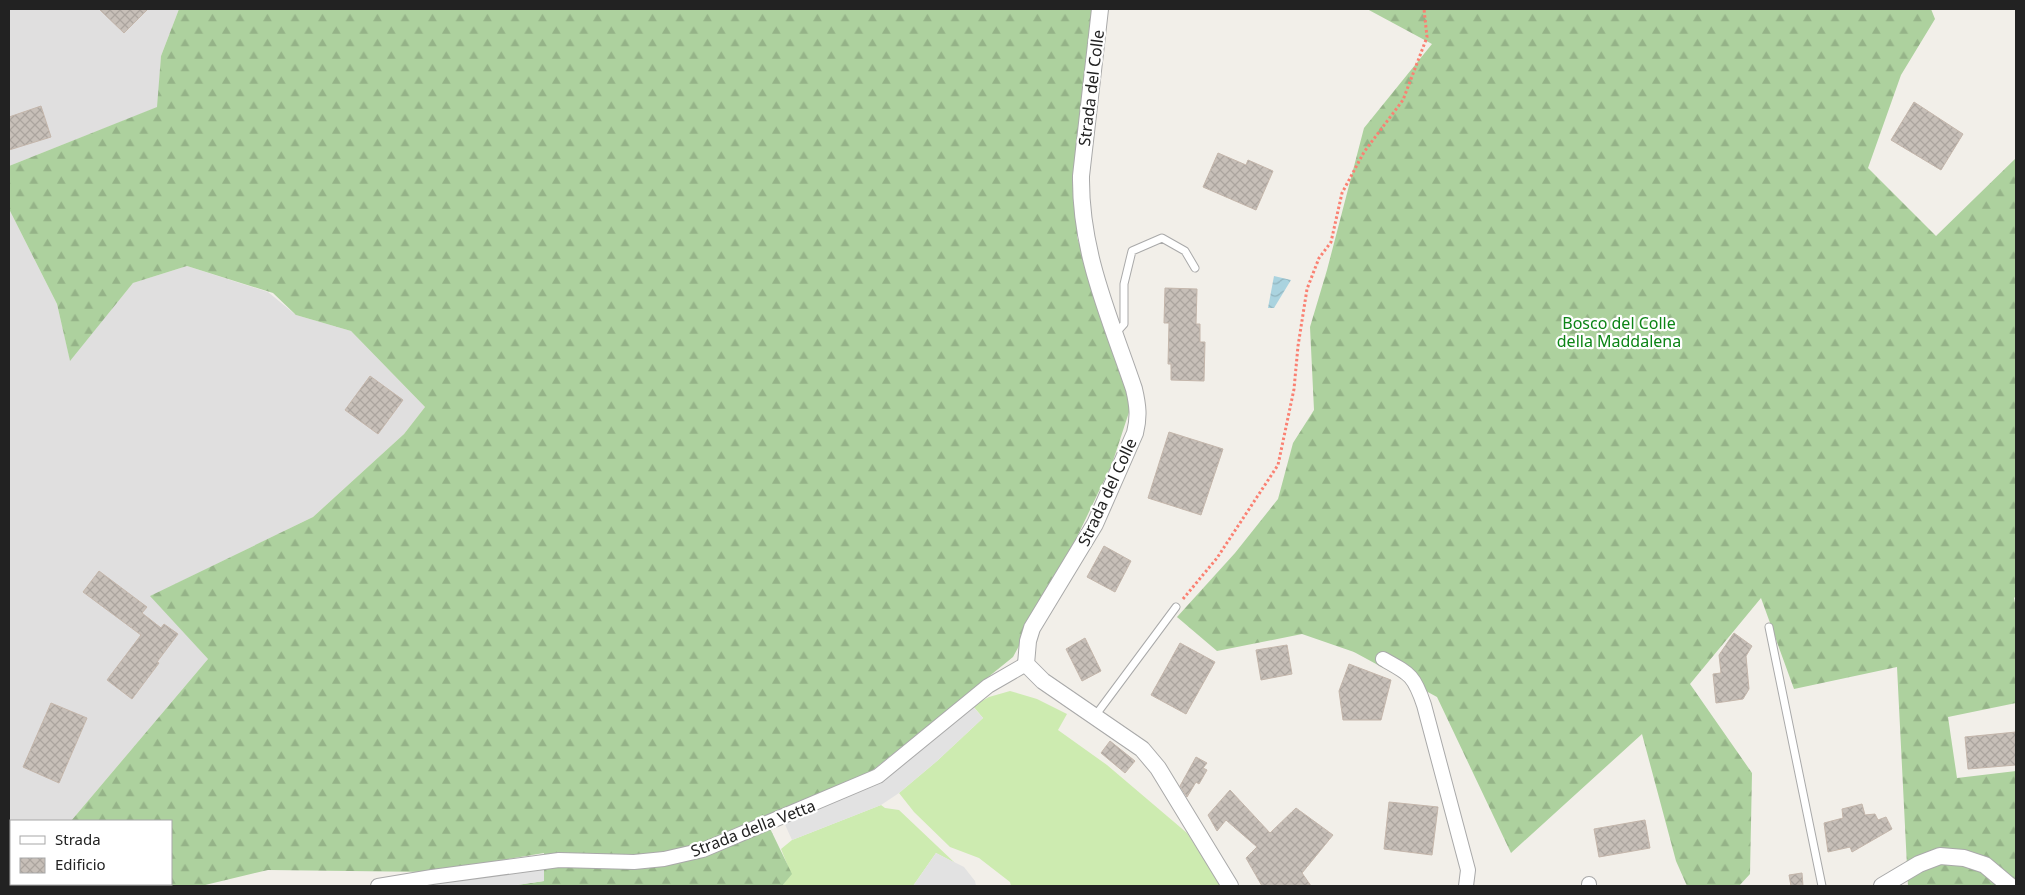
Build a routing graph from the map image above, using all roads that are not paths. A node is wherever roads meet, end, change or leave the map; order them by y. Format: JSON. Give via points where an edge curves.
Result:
{"nodes":[{"id":1,"x":1100,"y":9,"type":"edge"},
{"id":2,"x":1195,"y":268,"type":"dead end"},
{"id":3,"x":1115,"y":334,"type":"junction"},
{"id":4,"x":1176,"y":607,"type":"road end"},
{"id":5,"x":1769,"y":627,"type":"dead end"},
{"id":6,"x":1383,"y":659,"type":"dead end"},
{"id":7,"x":1026,"y":664,"type":"junction"},
{"id":8,"x":1094,"y":716,"type":"junction"},
{"id":9,"x":378,"y":886,"type":"edge"},
{"id":10,"x":1230,"y":886,"type":"edge"},
{"id":11,"x":1466,"y":886,"type":"edge"},
{"id":12,"x":1822,"y":886,"type":"edge"},
{"id":13,"x":1882,"y":886,"type":"edge"},
{"id":14,"x":2010,"y":886,"type":"edge"}],
"edges":[{"from":1,"to":3,"type":"street","name":"Strada del Colle","via":[[1081,201],[1088,250]]},
{"from":2,"to":3,"type":"lane","via":[[1185,251],[1162,238],[1132,251],[1124,284],[1124,324]]},
{"from":3,"to":7,"type":"street","name":"Strada del Colle","via":[[1139,407],[1135,433],[1094,524],[1032,628]]},
{"from":4,"to":8,"type":"lane"},
{"from":5,"to":12,"type":"lane"},
{"from":6,"to":11,"type":"street","via":[[1405,671],[1417,683],[1468,870]]},
{"from":7,"to":8,"type":"street","via":[[1043,681]]},
{"from":7,"to":9,"type":"street","name":"Strada della Vetta","via":[[988,686],[878,776],[703,850],[664,860],[559,860]]},
{"from":8,"to":10,"type":"street","via":[[1142,749],[1158,768]]},
{"from":13,"to":14,"type":"street","via":[[1919,864],[1940,856],[1964,858],[1985,865]]}]}
